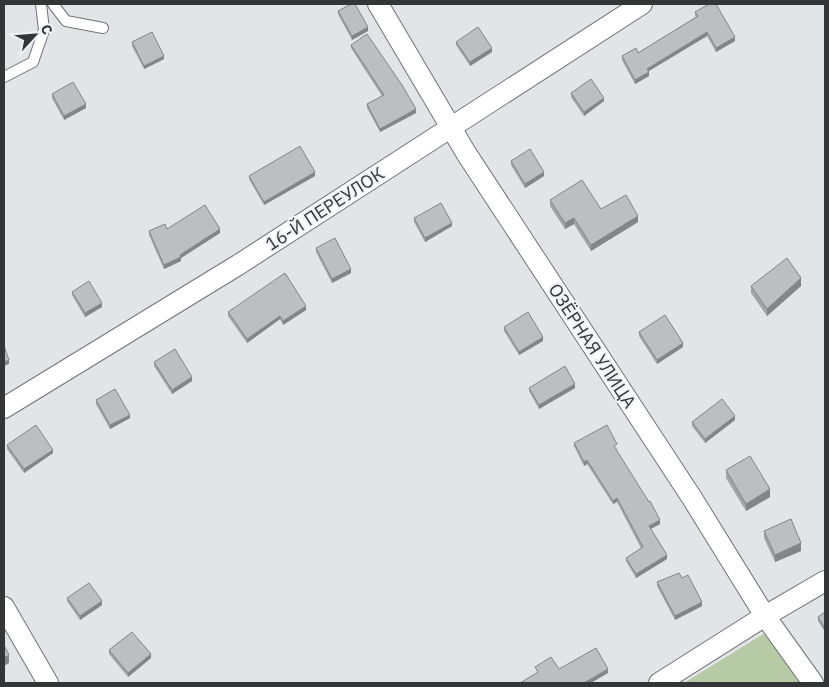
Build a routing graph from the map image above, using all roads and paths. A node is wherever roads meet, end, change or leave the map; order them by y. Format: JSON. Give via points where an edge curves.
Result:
{"nodes":[{"id":1,"x":41,"y":4,"type":"edge"},
{"id":2,"x":53,"y":4,"type":"edge"},
{"id":3,"x":378,"y":4,"type":"edge"},
{"id":4,"x":642,"y":4,"type":"edge"},
{"id":5,"x":103,"y":28,"type":"dead end"},
{"id":6,"x":4,"y":77,"type":"edge"},
{"id":7,"x":451,"y":128,"type":"junction"},
{"id":8,"x":4,"y":408,"type":"edge"},
{"id":9,"x":825,"y":581,"type":"edge"},
{"id":10,"x":4,"y":607,"type":"edge"},
{"id":11,"x":765,"y":616,"type":"junction"},
{"id":12,"x":48,"y":683,"type":"edge"},
{"id":13,"x":660,"y":683,"type":"edge"},
{"id":14,"x":813,"y":683,"type":"edge"}],
"edges":[{"from":1,"to":6,"type":"lane","via":[[44,30],[33,62]]},
{"from":2,"to":5,"type":"lane","via":[[66,21]]},
{"from":3,"to":7,"type":"street","name":"ОЗЁРНАЯ УЛИЦА"},
{"from":4,"to":7,"type":"street","name":"16-Й ПЕРЕУЛОК"},
{"from":7,"to":8,"type":"street","name":"16-Й ПЕРЕУЛОК","via":[[238,265]]},
{"from":7,"to":11,"type":"street","name":"ОЗЁРНАЯ УЛИЦА"},
{"from":9,"to":11,"type":"street"},
{"from":10,"to":12,"type":"street"},
{"from":11,"to":13,"type":"street"},
{"from":11,"to":14,"type":"street","name":"ОЗЁРНАЯ УЛИЦА"}]}
